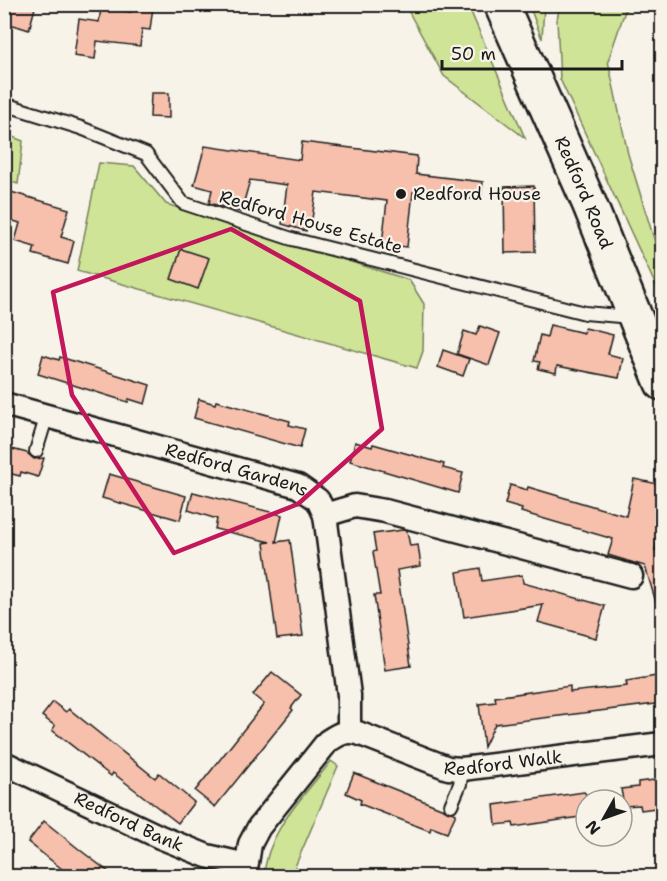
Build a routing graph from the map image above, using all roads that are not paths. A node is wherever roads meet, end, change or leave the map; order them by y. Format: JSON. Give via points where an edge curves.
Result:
{"nodes":[{"id":1,"x":501,"y":4,"type":"edge"},
{"id":2,"x":4,"y":104,"type":"edge"},
{"id":3,"x":635,"y":318,"type":"junction"},
{"id":4,"x":663,"y":383,"type":"edge"},
{"id":5,"x":4,"y":404,"type":"edge"},
{"id":6,"x":47,"y":415,"type":"junction"},
{"id":7,"x":36,"y":451,"type":"dead end"},
{"id":8,"x":325,"y":515,"type":"junction"},
{"id":9,"x":631,"y":577,"type":"dead end"},
{"id":10,"x":349,"y":731,"type":"junction"},
{"id":11,"x":663,"y":744,"type":"edge"},
{"id":12,"x":4,"y":762,"type":"edge"},
{"id":13,"x":462,"y":769,"type":"junction"},
{"id":14,"x":451,"y":806,"type":"dead end"},
{"id":15,"x":246,"y":871,"type":"edge"}],
"edges":[{"from":1,"to":3,"type":"main road","name":"Redford Road","via":[[589,202]]},
{"from":2,"to":3,"type":"lane","name":"Redford House Estate","via":[[146,154],[183,203],[292,239],[448,279],[585,313]]},
{"from":3,"to":4,"type":"main road","name":"Redford Road"},
{"from":5,"to":6,"type":"street","name":"Redford Gardens"},
{"from":6,"to":7,"type":"lane"},
{"from":6,"to":8,"type":"street","name":"Redford Gardens","via":[[298,486],[318,500]]},
{"from":8,"to":9,"type":"street","name":"Redford Gardens","via":[[355,506],[385,511]]},
{"from":8,"to":10,"type":"street","via":[[349,695]]},
{"from":10,"to":13,"type":"street","name":"Redford Walk","via":[[448,768]]},
{"from":10,"to":15,"type":"street","via":[[328,741],[259,827],[250,844]]},
{"from":11,"to":13,"type":"street","name":"Redford Walk"},
{"from":12,"to":15,"type":"street","name":"Redford Bank","via":[[170,841]]},
{"from":13,"to":14,"type":"lane"}]}
